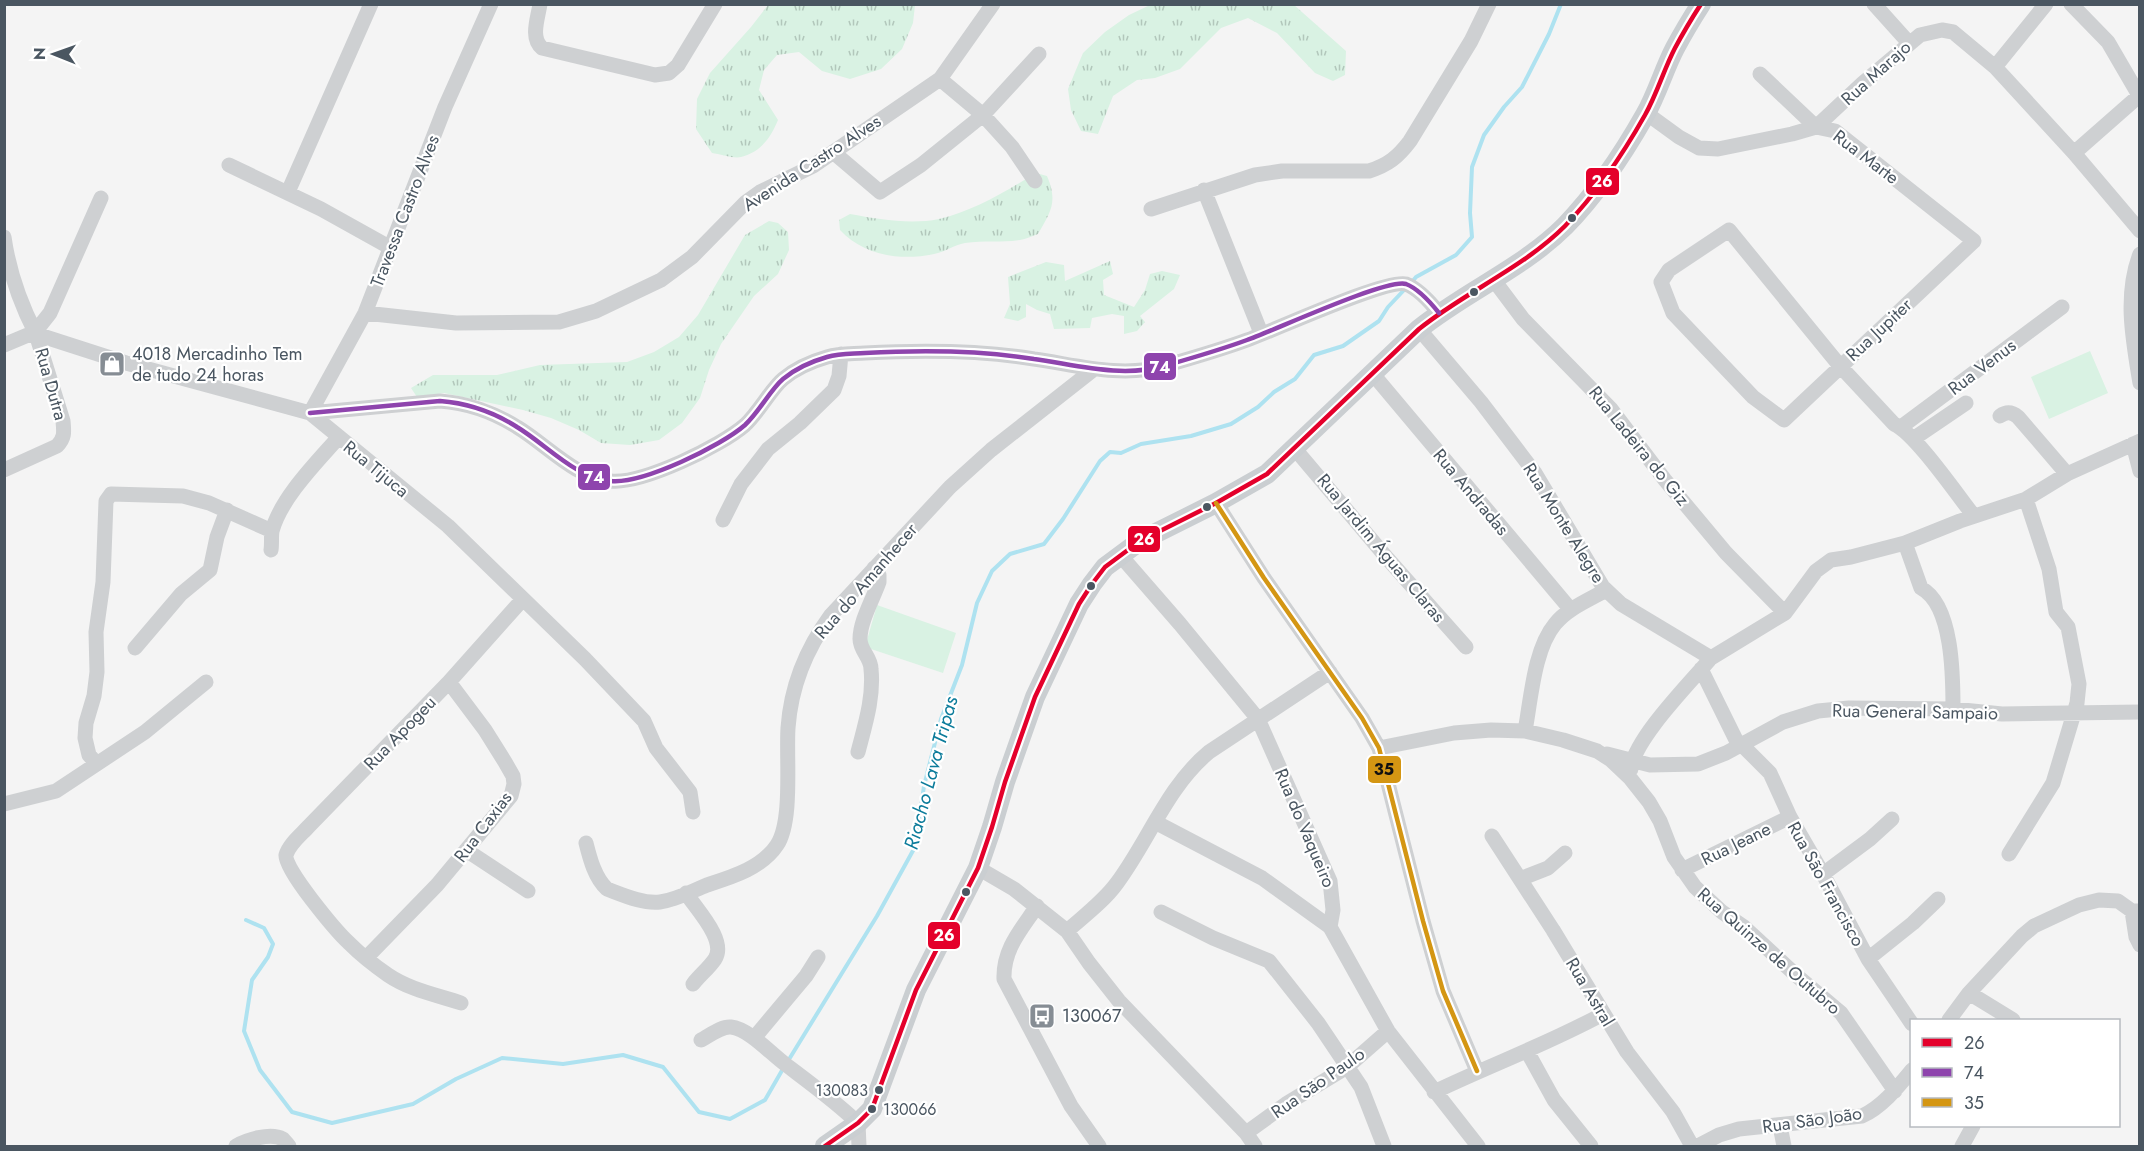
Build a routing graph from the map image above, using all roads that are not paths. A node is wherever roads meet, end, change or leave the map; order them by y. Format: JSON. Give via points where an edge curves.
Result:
{"nodes":[{"id":1,"x":371,"y":4,"type":"edge"},
{"id":2,"x":491,"y":4,"type":"edge"},
{"id":3,"x":540,"y":4,"type":"edge"},
{"id":4,"x":715,"y":4,"type":"edge"},
{"id":5,"x":993,"y":4,"type":"edge"},
{"id":6,"x":1489,"y":4,"type":"edge"},
{"id":7,"x":1701,"y":4,"type":"edge"},
{"id":8,"x":1874,"y":4,"type":"edge"},
{"id":9,"x":2046,"y":4,"type":"edge"},
{"id":10,"x":2071,"y":4,"type":"edge"},
{"id":11,"x":1909,"y":43,"type":"junction"},
{"id":12,"x":1039,"y":54,"type":"dead end"},
{"id":13,"x":1995,"y":68,"type":"junction"},
{"id":14,"x":1760,"y":74,"type":"dead end"},
{"id":15,"x":940,"y":79,"type":"junction"},
{"id":16,"x":2139,"y":96,"type":"edge"},
{"id":17,"x":1646,"y":113,"type":"junction"},
{"id":18,"x":983,"y":115,"type":"junction"},
{"id":19,"x":1816,"y":127,"type":"junction"},
{"id":20,"x":833,"y":152,"type":"junction"},
{"id":21,"x":2074,"y":153,"type":"junction"},
{"id":22,"x":229,"y":165,"type":"dead end"},
{"id":23,"x":1035,"y":181,"type":"dead end"},
{"id":24,"x":1204,"y":190,"type":"junction"},
{"id":25,"x":288,"y":192,"type":"junction"},
{"id":26,"x":101,"y":198,"type":"dead end"},
{"id":27,"x":1151,"y":209,"type":"dead end"},
{"id":28,"x":2139,"y":231,"type":"edge"},
{"id":29,"x":4,"y":237,"type":"edge"},
{"id":30,"x":1974,"y":241,"type":"joint"},
{"id":31,"x":391,"y":248,"type":"junction"},
{"id":32,"x":2139,"y":254,"type":"edge"},
{"id":33,"x":1493,"y":279,"type":"junction"},
{"id":34,"x":2062,"y":307,"type":"dead end"},
{"id":35,"x":365,"y":313,"type":"junction"},
{"id":36,"x":1439,"y":313,"type":"junction"},
{"id":37,"x":1419,"y":329,"type":"junction"},
{"id":38,"x":36,"y":333,"type":"junction"},
{"id":39,"x":1261,"y":333,"type":"junction"},
{"id":40,"x":4,"y":345,"type":"edge"},
{"id":41,"x":841,"y":354,"type":"junction"},
{"id":42,"x":1840,"y":366,"type":"junction"},
{"id":43,"x":1094,"y":369,"type":"junction"},
{"id":44,"x":1372,"y":373,"type":"junction"},
{"id":45,"x":2139,"y":383,"type":"edge"},
{"id":46,"x":1966,"y":403,"type":"dead end"},
{"id":47,"x":310,"y":413,"type":"junction"},
{"id":48,"x":2000,"y":416,"type":"dead end"},
{"id":49,"x":1901,"y":427,"type":"junction"},
{"id":50,"x":338,"y":438,"type":"junction"},
{"id":51,"x":1913,"y":439,"type":"junction"},
{"id":52,"x":2136,"y":443,"type":"edge"},
{"id":53,"x":1295,"y":449,"type":"junction"},
{"id":54,"x":4,"y":470,"type":"edge"},
{"id":55,"x":2139,"y":471,"type":"edge"},
{"id":56,"x":2067,"y":474,"type":"junction"},
{"id":57,"x":2026,"y":498,"type":"junction"},
{"id":58,"x":1216,"y":503,"type":"junction"},
{"id":59,"x":227,"y":510,"type":"junction"},
{"id":60,"x":1974,"y":516,"type":"junction"},
{"id":61,"x":723,"y":520,"type":"dead end"},
{"id":62,"x":272,"y":531,"type":"junction"},
{"id":63,"x":1905,"y":543,"type":"junction"},
{"id":64,"x":271,"y":550,"type":"dead end"},
{"id":65,"x":1120,"y":555,"type":"junction"},
{"id":66,"x":874,"y":568,"type":"junction"},
{"id":67,"x":1606,"y":590,"type":"junction"},
{"id":68,"x":523,"y":599,"type":"junction"},
{"id":69,"x":1571,"y":610,"type":"junction"},
{"id":70,"x":1785,"y":613,"type":"junction"},
{"id":71,"x":1466,"y":647,"type":"dead end"},
{"id":72,"x":135,"y":648,"type":"dead end"},
{"id":73,"x":1706,"y":664,"type":"junction"},
{"id":74,"x":1330,"y":672,"type":"junction"},
{"id":75,"x":206,"y":682,"type":"dead end"},
{"id":76,"x":449,"y":682,"type":"junction"},
{"id":77,"x":1953,"y":709,"type":"junction"},
{"id":78,"x":2073,"y":712,"type":"junction"},
{"id":79,"x":2139,"y":712,"type":"edge"},
{"id":80,"x":1258,"y":719,"type":"junction"},
{"id":81,"x":1525,"y":731,"type":"junction"},
{"id":82,"x":1741,"y":745,"type":"junction"},
{"id":83,"x":1379,"y":748,"type":"junction"},
{"id":84,"x":1597,"y":751,"type":"junction"},
{"id":85,"x":858,"y":752,"type":"dead end"},
{"id":86,"x":1632,"y":760,"type":"junction"},
{"id":87,"x":97,"y":764,"type":"junction"},
{"id":88,"x":1630,"y":778,"type":"junction"},
{"id":89,"x":4,"y":804,"type":"edge"},
{"id":90,"x":693,"y":812,"type":"dead end"},
{"id":91,"x":1790,"y":817,"type":"junction"},
{"id":92,"x":1892,"y":819,"type":"dead end"},
{"id":93,"x":1155,"y":822,"type":"junction"},
{"id":94,"x":1492,"y":836,"type":"dead end"},
{"id":95,"x":586,"y":843,"type":"dead end"},
{"id":96,"x":466,"y":850,"type":"junction"},
{"id":97,"x":1565,"y":853,"type":"dead end"},
{"id":98,"x":2010,"y":854,"type":"dead end"},
{"id":99,"x":978,"y":868,"type":"junction"},
{"id":100,"x":1682,"y":870,"type":"junction"},
{"id":101,"x":1823,"y":874,"type":"junction"},
{"id":102,"x":1520,"y":879,"type":"junction"},
{"id":103,"x":528,"y":891,"type":"dead end"},
{"id":104,"x":686,"y":893,"type":"junction"},
{"id":105,"x":1938,"y":899,"type":"dead end"},
{"id":106,"x":1037,"y":906,"type":"junction"},
{"id":107,"x":2135,"y":911,"type":"edge"},
{"id":108,"x":1161,"y":912,"type":"dead end"},
{"id":109,"x":1330,"y":927,"type":"junction"},
{"id":110,"x":1068,"y":931,"type":"junction"},
{"id":111,"x":2139,"y":945,"type":"edge"},
{"id":112,"x":818,"y":957,"type":"dead end"},
{"id":113,"x":366,"y":958,"type":"junction"},
{"id":114,"x":1868,"y":959,"type":"junction"},
{"id":115,"x":693,"y":984,"type":"dead end"},
{"id":116,"x":1969,"y":993,"type":"junction"},
{"id":117,"x":461,"y":1003,"type":"dead end"},
{"id":118,"x":1603,"y":1014,"type":"junction"},
{"id":119,"x":1950,"y":1019,"type":"edge"},
{"id":120,"x":2011,"y":1019,"type":"edge"},
{"id":121,"x":1910,"y":1022,"type":"edge"},
{"id":122,"x":1388,"y":1031,"type":"junction"},
{"id":123,"x":753,"y":1038,"type":"junction"},
{"id":124,"x":701,"y":1041,"type":"dead end"},
{"id":125,"x":1527,"y":1051,"type":"junction"},
{"id":126,"x":1347,"y":1066,"type":"junction"},
{"id":127,"x":1478,"y":1071,"type":"junction"},
{"id":128,"x":1910,"y":1071,"type":"edge"},
{"id":129,"x":1895,"y":1091,"type":"junction"},
{"id":130,"x":1434,"y":1092,"type":"junction"},
{"id":131,"x":858,"y":1123,"type":"junction"},
{"id":132,"x":1780,"y":1126,"type":"junction"},
{"id":133,"x":1972,"y":1127,"type":"edge"},
{"id":134,"x":1246,"y":1133,"type":"junction"},
{"id":135,"x":827,"y":1145,"type":"edge"},
{"id":136,"x":236,"y":1146,"type":"edge"},
{"id":137,"x":289,"y":1146,"type":"edge"},
{"id":138,"x":860,"y":1146,"type":"edge"},
{"id":139,"x":1099,"y":1146,"type":"edge"},
{"id":140,"x":1255,"y":1146,"type":"edge"},
{"id":141,"x":1384,"y":1146,"type":"edge"},
{"id":142,"x":1478,"y":1146,"type":"edge"},
{"id":143,"x":1591,"y":1146,"type":"edge"},
{"id":144,"x":1692,"y":1146,"type":"edge"},
{"id":145,"x":1698,"y":1146,"type":"edge"},
{"id":146,"x":1784,"y":1146,"type":"edge"},
{"id":147,"x":1962,"y":1146,"type":"edge"}],
"edges":[{"from":1,"to":25,"type":"street"},
{"from":2,"to":31,"type":"street","name":"Travessa Castro Alves","via":[[445,107]]},
{"from":3,"to":4,"type":"street","via":[[535,33],[542,48],[656,75],[669,73],[678,65]]},
{"from":5,"to":15,"type":"street","name":"Avenida Castro Alves"},
{"from":6,"to":24,"type":"street","via":[[1410,141],[1399,156],[1383,167],[1369,171],[1281,171]]},
{"from":7,"to":17,"type":"main road","via":[[1675,48]]},
{"from":8,"to":11,"type":"street"},
{"from":9,"to":13,"type":"street"},
{"from":10,"to":16,"type":"street","via":[[2108,42]]},
{"from":11,"to":13,"type":"street","name":"Rua Marajo","via":[[1933,31],[1953,32]]},
{"from":11,"to":19,"type":"street","name":"Rua Marajo"},
{"from":12,"to":18,"type":"street"},
{"from":13,"to":21,"type":"street","name":"Rua Marajo"},
{"from":14,"to":19,"type":"street","name":"Rua Marte"},
{"from":15,"to":18,"type":"street"},
{"from":15,"to":20,"type":"street","name":"Avenida Castro Alves"},
{"from":16,"to":21,"type":"street"},
{"from":17,"to":19,"type":"street","name":"Rua Marajo","via":[[1699,148],[1718,149]]},
{"from":17,"to":33,"type":"main road","via":[[1595,191],[1564,226]]},
{"from":18,"to":20,"type":"street","via":[[880,192]]},
{"from":18,"to":23,"type":"street"},
{"from":19,"to":30,"type":"street","name":"Rua Marte","via":[[1835,131]]},
{"from":20,"to":35,"type":"street","name":"Avenida Castro Alves","via":[[753,197],[692,257],[661,280],[597,311],[559,322],[456,323]]},
{"from":21,"to":28,"type":"street","name":"Rua Marajo"},
{"from":22,"to":25,"type":"street"},
{"from":24,"to":27,"type":"street"},
{"from":24,"to":39,"type":"street"},
{"from":25,"to":31,"type":"street"},
{"from":26,"to":38,"type":"street","via":[[50,313]]},
{"from":29,"to":38,"type":"street","via":[[15,288]]},
{"from":30,"to":42,"type":"street","name":"Rua Jupiter"},
{"from":31,"to":35,"type":"street","name":"Travessa Castro Alves"},
{"from":32,"to":45,"type":"street","via":[[2130,296]]},
{"from":33,"to":36,"type":"main road"},
{"from":33,"to":70,"type":"street","name":"Rua Ladeira do Giz","via":[[1523,319],[1611,409],[1726,553]]},
{"from":34,"to":49,"type":"street","name":"Rua Venus"},
{"from":35,"to":47,"type":"street","name":"Travessa Castro Alves"},
{"from":36,"to":37,"type":"main road"},
{"from":36,"to":39,"type":"street","via":[[1412,288],[1394,284]]},
{"from":37,"to":44,"type":"main road"},
{"from":37,"to":67,"type":"street","name":"Rua Monte Alegre","via":[[1535,473]]},
{"from":38,"to":40,"type":"street"},
{"from":38,"to":47,"type":"street","name":"Rua Tijuca","via":[[126,363]]},
{"from":38,"to":54,"type":"street","name":"Rua Dutra","via":[[63,422],[63,441]]},
{"from":39,"to":43,"type":"street","via":[[1160,367]]},
{"from":41,"to":43,"type":"street","via":[[984,354]]},
{"from":41,"to":47,"type":"street","via":[[821,358],[782,380],[734,434],[664,469],[628,481],[591,476],[519,428],[485,411],[452,402]]},
{"from":41,"to":61,"type":"street","via":[[834,390],[768,449],[741,484]]},
{"from":42,"to":42,"type":"street","name":"Rua Jupiter","via":[[1729,230],[1669,270],[1661,282],[1673,313],[1753,397],[1784,420]]},
{"from":42,"to":49,"type":"street"},
{"from":43,"to":66,"type":"street","name":"Rua do Amanhecer","via":[[965,473]]},
{"from":44,"to":53,"type":"main road"},
{"from":44,"to":69,"type":"street","name":"Rua Andradas"},
{"from":46,"to":51,"type":"street"},
{"from":47,"to":50,"type":"street","name":"Rua Tijuca"},
{"from":48,"to":56,"type":"street","via":[[2012,412],[2018,417]]},
{"from":49,"to":51,"type":"street"},
{"from":50,"to":62,"type":"street","via":[[293,492]]},
{"from":50,"to":68,"type":"street","name":"Rua Tijuca","via":[[448,526]]},
{"from":51,"to":60,"type":"street"},
{"from":52,"to":55,"type":"street"},
{"from":52,"to":56,"type":"street"},
{"from":53,"to":58,"type":"main road","via":[[1267,474]]},
{"from":53,"to":71,"type":"street","name":"Rua Jardim Águas Claras"},
{"from":56,"to":57,"type":"street"},
{"from":57,"to":60,"type":"street"},
{"from":57,"to":78,"type":"street","via":[[2049,569],[2056,612],[2068,627],[2079,684],[2078,703]]},
{"from":58,"to":65,"type":"main road"},
{"from":58,"to":74,"type":"street"},
{"from":59,"to":62,"type":"street"},
{"from":59,"to":72,"type":"street","via":[[210,570],[181,594]]},
{"from":59,"to":87,"type":"street","via":[[165,495],[111,494],[106,501],[103,582],[96,632],[97,672],[85,738],[89,755]]},
{"from":60,"to":63,"type":"street"},
{"from":62,"to":64,"type":"street"},
{"from":63,"to":70,"type":"street","via":[[1831,560],[1816,571]]},
{"from":63,"to":77,"type":"street","via":[[1921,588],[1931,594],[1942,618],[1952,663]]},
{"from":65,"to":80,"type":"street","name":"Rua do Vaqueiro"},
{"from":65,"to":99,"type":"main road","via":[[1105,567],[1085,594],[1050,662],[1016,747]]},
{"from":66,"to":85,"type":"street","via":[[879,582],[860,638],[872,671]]},
{"from":66,"to":104,"type":"street","name":"Rua do Amanhecer","via":[[814,637],[803,661],[788,726],[786,814],[777,845],[753,867]]},
{"from":67,"to":69,"type":"street"},
{"from":67,"to":73,"type":"street","name":"Rua Monte Alegre"},
{"from":68,"to":76,"type":"street","name":"Rua Apogeu"},
{"from":68,"to":90,"type":"street","name":"Rua Tijuca","via":[[644,721],[656,748],[690,792]]},
{"from":69,"to":81,"type":"street","via":[[1546,636]]},
{"from":70,"to":73,"type":"street"},
{"from":73,"to":82,"type":"street","name":"Rua São Francisco"},
{"from":73,"to":86,"type":"street","via":[[1656,721]]},
{"from":74,"to":80,"type":"street"},
{"from":74,"to":83,"type":"street"},
{"from":75,"to":87,"type":"street","via":[[145,732]]},
{"from":76,"to":96,"type":"street","name":"Rua Caxias","via":[[485,730],[514,784],[511,796]]},
{"from":76,"to":113,"type":"street","name":"Rua Apogeu","via":[[289,848],[286,862],[290,869],[349,943]]},
{"from":77,"to":78,"type":"street","name":"Rua General Sampaio","via":[[2002,714]]},
{"from":77,"to":82,"type":"street","name":"Rua General Sampaio","via":[[1818,711],[1783,722]]},
{"from":78,"to":79,"type":"street","name":"Rua General Sampaio"},
{"from":78,"to":98,"type":"street","via":[[2053,783]]},
{"from":80,"to":93,"type":"street","via":[[1193,765],[1174,788]]},
{"from":80,"to":109,"type":"street","name":"Rua do Vaqueiro","via":[[1330,881]]},
{"from":81,"to":83,"type":"street","name":"Rua General Sampaio","via":[[1454,733]]},
{"from":81,"to":84,"type":"street","name":"Rua General Sampaio"},
{"from":82,"to":86,"type":"street","name":"Rua General Sampaio","via":[[1698,764],[1662,766]]},
{"from":82,"to":91,"type":"street","name":"Rua São Francisco","via":[[1770,773]]},
{"from":83,"to":127,"type":"street","via":[[1443,991]]},
{"from":84,"to":86,"type":"street","name":"Rua General Sampaio"},
{"from":84,"to":88,"type":"street","name":"Rua General Sampaio"},
{"from":86,"to":88,"type":"street"},
{"from":87,"to":89,"type":"street","via":[[56,791]]},
{"from":88,"to":100,"type":"street","name":"Rua Quinze de Outubro","via":[[1660,821]]},
{"from":91,"to":100,"type":"street","name":"Rua Jeane"},
{"from":91,"to":101,"type":"street","name":"Rua São Francisco"},
{"from":92,"to":101,"type":"street"},
{"from":93,"to":109,"type":"street","via":[[1262,878]]},
{"from":93,"to":110,"type":"street","via":[[1116,885]]},
{"from":94,"to":102,"type":"street","name":"Rua Astral"},
{"from":95,"to":104,"type":"street","name":"Rua do Amanhecer","via":[[593,868],[607,889],[651,902]]},
{"from":96,"to":103,"type":"street"},
{"from":96,"to":113,"type":"street","name":"Rua Caxias"},
{"from":97,"to":102,"type":"street","via":[[1548,868]]},
{"from":99,"to":106,"type":"street"},
{"from":99,"to":131,"type":"main road","via":[[916,990],[880,1092],[872,1109]]},
{"from":100,"to":129,"type":"street","name":"Rua Quinze de Outubro","via":[[1722,912],[1841,1013]]},
{"from":101,"to":114,"type":"street","name":"Rua São Francisco"},
{"from":102,"to":118,"type":"street","name":"Rua Astral"},
{"from":104,"to":115,"type":"street","via":[[718,943],[714,959]]},
{"from":105,"to":114,"type":"street"},
{"from":106,"to":110,"type":"street"},
{"from":106,"to":139,"type":"street","via":[[1011,945],[1004,979],[1071,1106]]},
{"from":107,"to":111,"type":"street"},
{"from":107,"to":116,"type":"street","via":[[2118,901],[2099,900],[2047,919],[2022,936]]},
{"from":108,"to":126,"type":"street","via":[[1269,961]]},
{"from":109,"to":122,"type":"street"},
{"from":110,"to":134,"type":"street","via":[[1119,1001]]},
{"from":112,"to":123,"type":"street"},
{"from":113,"to":117,"type":"street","via":[[406,985]]},
{"from":114,"to":121,"type":"street","name":"Rua São Francisco"},
{"from":116,"to":119,"type":"street"},
{"from":116,"to":120,"type":"street"},
{"from":118,"to":125,"type":"street"},
{"from":118,"to":144,"type":"street","name":"Rua Astral"},
{"from":122,"to":126,"type":"street","name":"Rua São Paulo"},
{"from":122,"to":130,"type":"street"},
{"from":123,"to":124,"type":"street","via":[[731,1027]]},
{"from":123,"to":131,"type":"street"},
{"from":125,"to":127,"type":"street"},
{"from":125,"to":143,"type":"street","via":[[1554,1100]]},
{"from":126,"to":134,"type":"street","name":"Rua São Paulo"},
{"from":126,"to":141,"type":"street","via":[[1361,1087]]},
{"from":127,"to":130,"type":"street"},
{"from":128,"to":129,"type":"street","name":"Rua São João"},
{"from":129,"to":132,"type":"street","name":"Rua São João","via":[[1862,1116]]},
{"from":130,"to":142,"type":"street"},
{"from":131,"to":135,"type":"main road"},
{"from":131,"to":138,"type":"street"},
{"from":132,"to":145,"type":"street","name":"Rua São João","via":[[1739,1130]]},
{"from":132,"to":146,"type":"street"},
{"from":133,"to":147,"type":"street"},
{"from":134,"to":140,"type":"street"},
{"from":136,"to":137,"type":"street","via":[[269,1136],[283,1139]]}]}
